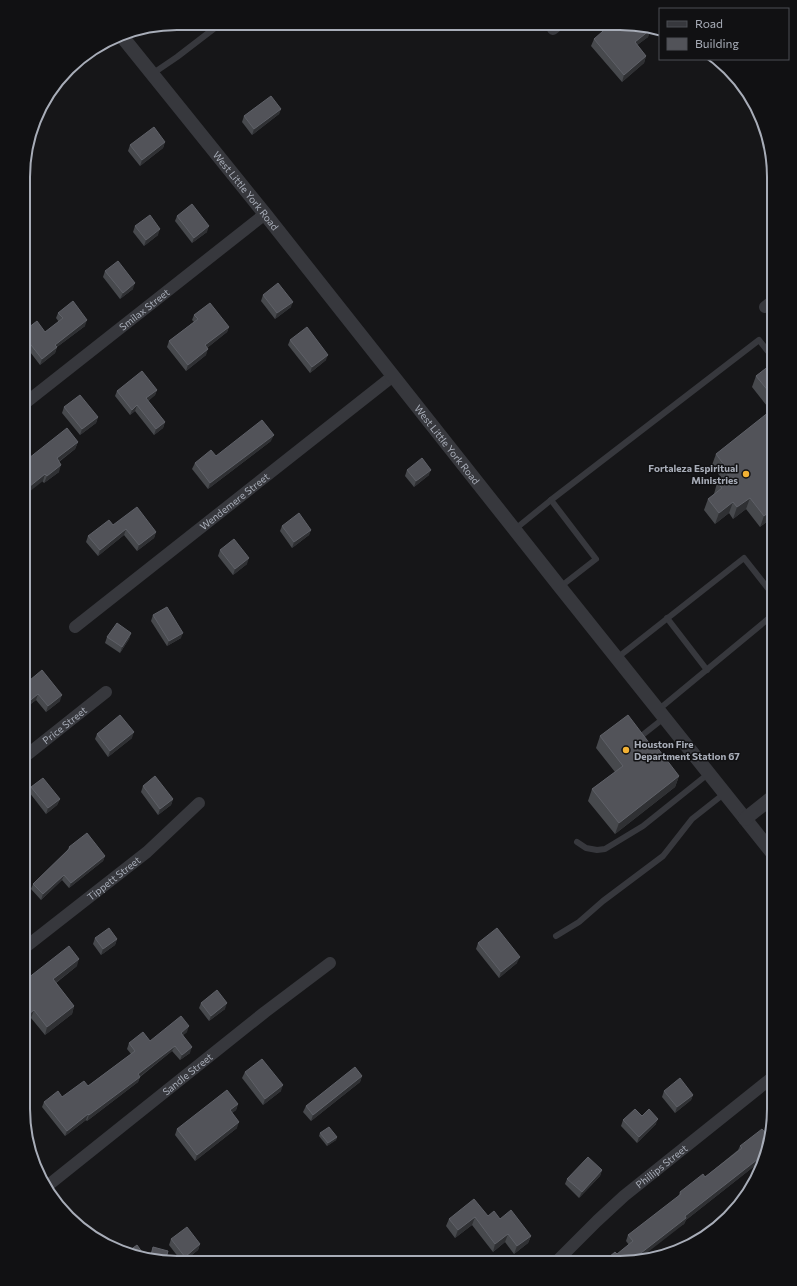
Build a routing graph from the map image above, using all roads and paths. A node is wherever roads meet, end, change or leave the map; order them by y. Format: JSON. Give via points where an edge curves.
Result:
{"nodes":[{"id":1,"x":212,"y":30,"type":"edge"},
{"id":2,"x":125,"y":40,"type":"edge"},
{"id":3,"x":152,"y":74,"type":"junction"},
{"id":4,"x":265,"y":214,"type":"junction"},
{"id":5,"x":767,"y":350,"type":"edge"},
{"id":6,"x":393,"y":376,"type":"junction"},
{"id":7,"x":30,"y":399,"type":"edge"},
{"id":8,"x":551,"y":500,"type":"junction"},
{"id":9,"x":514,"y":530,"type":"junction"},
{"id":10,"x":560,"y":587,"type":"junction"},
{"id":11,"x":767,"y":587,"type":"edge"},
{"id":12,"x":667,"y":618,"type":"junction"},
{"id":13,"x":767,"y":620,"type":"edge"},
{"id":14,"x":75,"y":626,"type":"dead end"},
{"id":15,"x":617,"y":658,"type":"junction"},
{"id":16,"x":707,"y":670,"type":"junction"},
{"id":17,"x":106,"y":692,"type":"dead end"},
{"id":18,"x":661,"y":714,"type":"junction"},
{"id":19,"x":640,"y":737,"type":"edge"},
{"id":20,"x":30,"y":753,"type":"edge"},
{"id":21,"x":708,"y":774,"type":"junction"},
{"id":22,"x":724,"y":793,"type":"junction"},
{"id":23,"x":767,"y":802,"type":"edge"},
{"id":24,"x":199,"y":803,"type":"dead end"},
{"id":25,"x":745,"y":819,"type":"junction"},
{"id":26,"x":577,"y":842,"type":"dead end"},
{"id":27,"x":767,"y":846,"type":"edge"},
{"id":28,"x":556,"y":936,"type":"dead end"},
{"id":29,"x":30,"y":944,"type":"edge"},
{"id":30,"x":330,"y":963,"type":"dead end"},
{"id":31,"x":767,"y":1082,"type":"edge"},
{"id":32,"x":51,"y":1183,"type":"edge"},
{"id":33,"x":562,"y":1256,"type":"edge"}],
"edges":[{"from":1,"to":3,"type":"lane"},
{"from":2,"to":3,"type":"street","name":"West Little York Road"},
{"from":3,"to":4,"type":"street","name":"West Little York Road"},
{"from":4,"to":6,"type":"street","name":"West Little York Road"},
{"from":4,"to":7,"type":"street","name":"Smilax Street"},
{"from":5,"to":8,"type":"lane","via":[[759,340]]},
{"from":6,"to":9,"type":"street","name":"West Little York Road"},
{"from":6,"to":14,"type":"street","name":"Wendemere Street"},
{"from":8,"to":9,"type":"lane"},
{"from":8,"to":10,"type":"lane","via":[[596,559]]},
{"from":9,"to":10,"type":"street","name":"West Little York Road"},
{"from":10,"to":15,"type":"street","name":"West Little York Road"},
{"from":11,"to":12,"type":"lane","via":[[744,558]]},
{"from":12,"to":15,"type":"lane"},
{"from":12,"to":16,"type":"lane"},
{"from":13,"to":16,"type":"lane"},
{"from":15,"to":18,"type":"street","name":"West Little York Road"},
{"from":16,"to":18,"type":"lane"},
{"from":17,"to":20,"type":"street","name":"Price Street"},
{"from":18,"to":19,"type":"lane"},
{"from":18,"to":21,"type":"street","name":"West Little York Road"},
{"from":21,"to":22,"type":"street","name":"West Little York Road"},
{"from":21,"to":26,"type":"lane","via":[[643,826],[605,849],[586,848]]},
{"from":22,"to":25,"type":"street","name":"West Little York Road"},
{"from":22,"to":28,"type":"lane","via":[[692,819],[663,856],[579,922]]},
{"from":23,"to":25,"type":"street"},
{"from":24,"to":29,"type":"street","name":"Tippett Street","via":[[147,852]]},
{"from":25,"to":27,"type":"street","name":"West Little York Road"},
{"from":30,"to":32,"type":"street","name":"Sandle Street"},
{"from":31,"to":33,"type":"street","name":"Phillips Street","via":[[624,1196]]}]}
